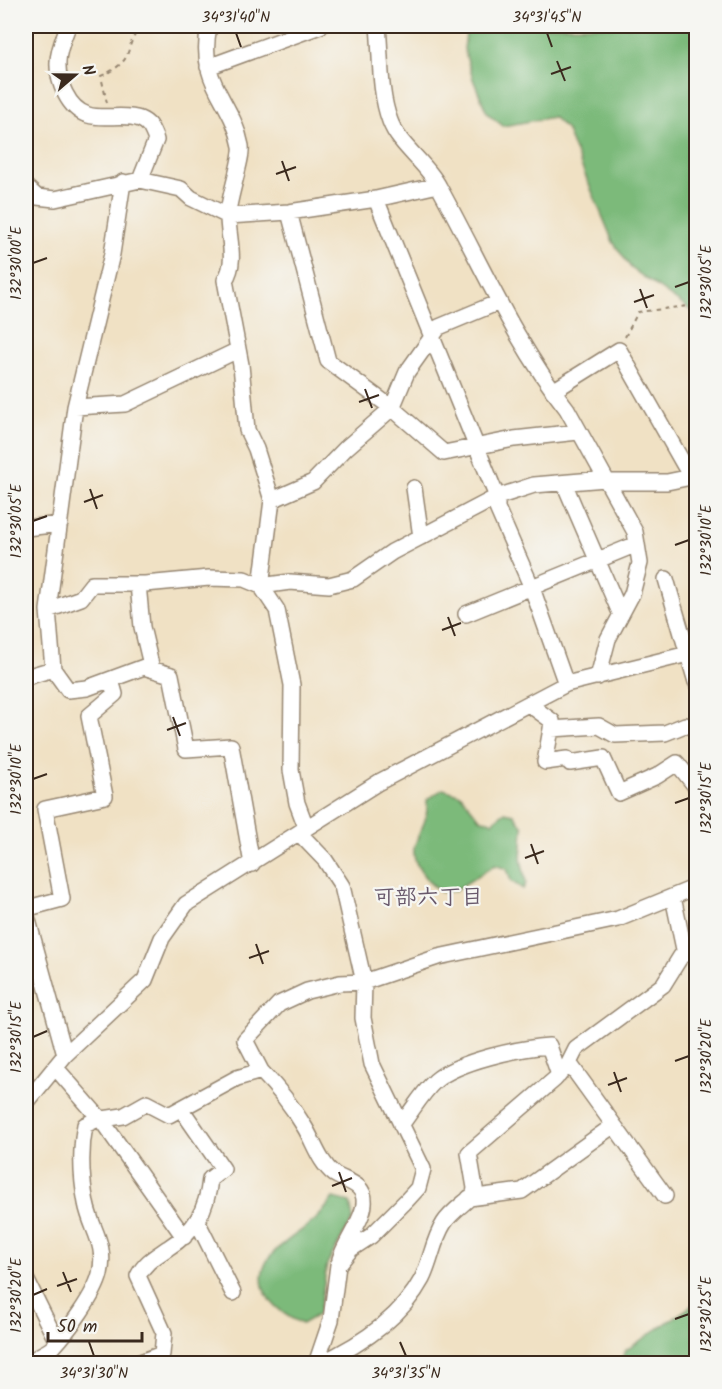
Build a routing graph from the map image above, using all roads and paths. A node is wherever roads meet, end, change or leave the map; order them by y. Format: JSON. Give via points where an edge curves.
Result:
{"nodes":[{"id":1,"x":68,"y":26,"type":"edge"},
{"id":2,"x":141,"y":26,"type":"edge"},
{"id":3,"x":209,"y":26,"type":"edge"},
{"id":4,"x":320,"y":26,"type":"edge"},
{"id":5,"x":378,"y":26,"type":"edge"},
{"id":6,"x":208,"y":67,"type":"junction"},
{"id":7,"x":110,"y":117,"type":"junction"},
{"id":8,"x":140,"y":180,"type":"junction"},
{"id":9,"x":123,"y":182,"type":"junction"},
{"id":10,"x":438,"y":184,"type":"junction"},
{"id":11,"x":26,"y":187,"type":"edge"},
{"id":12,"x":376,"y":199,"type":"junction"},
{"id":13,"x":289,"y":212,"type":"junction"},
{"id":14,"x":228,"y":216,"type":"junction"},
{"id":15,"x":499,"y":302,"type":"junction"},
{"id":16,"x":696,"y":305,"type":"edge"},
{"id":17,"x":433,"y":339,"type":"junction"},
{"id":18,"x":238,"y":350,"type":"junction"},
{"id":19,"x":619,"y":350,"type":"junction"},
{"id":20,"x":553,"y":391,"type":"junction"},
{"id":21,"x":75,"y":407,"type":"junction"},
{"id":22,"x":392,"y":408,"type":"junction"},
{"id":23,"x":578,"y":432,"type":"junction"},
{"id":24,"x":477,"y":448,"type":"junction"},
{"id":25,"x":694,"y":476,"type":"edge"},
{"id":26,"x":606,"y":481,"type":"junction"},
{"id":27,"x":564,"y":483,"type":"junction"},
{"id":28,"x":414,"y":488,"type":"dead end"},
{"id":29,"x":497,"y":497,"type":"junction"},
{"id":30,"x":272,"y":500,"type":"junction"},
{"id":31,"x":60,"y":524,"type":"junction"},
{"id":32,"x":26,"y":528,"type":"edge"},
{"id":33,"x":421,"y":537,"type":"junction"},
{"id":34,"x":637,"y":544,"type":"junction"},
{"id":35,"x":598,"y":561,"type":"junction"},
{"id":36,"x":666,"y":579,"type":"dead end"},
{"id":37,"x":138,"y":584,"type":"junction"},
{"id":38,"x":261,"y":586,"type":"junction"},
{"id":39,"x":532,"y":588,"type":"junction"},
{"id":40,"x":48,"y":610,"type":"junction"},
{"id":41,"x":466,"y":614,"type":"dead end"},
{"id":42,"x":621,"y":615,"type":"junction"},
{"id":43,"x":692,"y":653,"type":"edge"},
{"id":44,"x":53,"y":669,"type":"junction"},
{"id":45,"x":152,"y":669,"type":"junction"},
{"id":46,"x":26,"y":677,"type":"edge"},
{"id":47,"x":598,"y":677,"type":"junction"},
{"id":48,"x":111,"y":680,"type":"junction"},
{"id":49,"x":696,"y":682,"type":"edge"},
{"id":50,"x":566,"y":684,"type":"junction"},
{"id":51,"x":530,"y":705,"type":"junction"},
{"id":52,"x":696,"y":728,"type":"edge"},
{"id":53,"x":551,"y":729,"type":"junction"},
{"id":54,"x":696,"y":786,"type":"edge"},
{"id":55,"x":303,"y":830,"type":"junction"},
{"id":56,"x":252,"y":864,"type":"junction"},
{"id":57,"x":696,"y":887,"type":"edge"},
{"id":58,"x":673,"y":897,"type":"junction"},
{"id":59,"x":26,"y":913,"type":"edge"},
{"id":60,"x":691,"y":952,"type":"edge"},
{"id":61,"x":364,"y":982,"type":"junction"},
{"id":62,"x":60,"y":1061,"type":"junction"},
{"id":63,"x":569,"y":1063,"type":"junction"},
{"id":64,"x":261,"y":1071,"type":"junction"},
{"id":65,"x":559,"y":1076,"type":"junction"},
{"id":66,"x":26,"y":1103,"type":"edge"},
{"id":67,"x":183,"y":1110,"type":"junction"},
{"id":68,"x":102,"y":1121,"type":"junction"},
{"id":69,"x":401,"y":1125,"type":"junction"},
{"id":70,"x":614,"y":1125,"type":"junction"},
{"id":71,"x":665,"y":1196,"type":"dead end"},
{"id":72,"x":469,"y":1198,"type":"junction"},
{"id":73,"x":197,"y":1221,"type":"junction"},
{"id":74,"x":184,"y":1237,"type":"junction"},
{"id":75,"x":339,"y":1265,"type":"junction"},
{"id":76,"x":26,"y":1279,"type":"edge"},
{"id":77,"x":233,"y":1293,"type":"dead end"},
{"id":78,"x":57,"y":1342,"type":"junction"},
{"id":79,"x":32,"y":1364,"type":"edge"},
{"id":80,"x":135,"y":1364,"type":"edge"},
{"id":81,"x":318,"y":1364,"type":"edge"}],
"edges":[{"from":1,"to":7,"type":"street","via":[[58,60],[66,95],[88,115]]},
{"from":2,"to":7,"type":"path","via":[[122,66],[101,76]]},
{"from":3,"to":6,"type":"street"},
{"from":4,"to":6,"type":"street"},
{"from":5,"to":10,"type":"street","via":[[386,110],[391,124]]},
{"from":6,"to":14,"type":"street","via":[[237,129],[242,150]]},
{"from":7,"to":8,"type":"street","via":[[138,118],[151,126],[156,140]]},
{"from":8,"to":9,"type":"street"},
{"from":8,"to":14,"type":"street","via":[[181,189],[190,198]]},
{"from":9,"to":11,"type":"street","via":[[55,199],[37,197]]},
{"from":9,"to":21,"type":"street","via":[[112,254]]},
{"from":10,"to":12,"type":"street"},
{"from":10,"to":15,"type":"street"},
{"from":12,"to":13,"type":"street"},
{"from":12,"to":17,"type":"street"},
{"from":13,"to":14,"type":"street"},
{"from":13,"to":22,"type":"street","via":[[328,361]]},
{"from":14,"to":18,"type":"street","via":[[232,269],[225,280]]},
{"from":15,"to":17,"type":"street","via":[[440,327]]},
{"from":15,"to":20,"type":"street"},
{"from":16,"to":19,"type":"path","via":[[638,312]]},
{"from":17,"to":22,"type":"street","via":[[407,372]]},
{"from":17,"to":24,"type":"street"},
{"from":18,"to":21,"type":"street","via":[[125,404]]},
{"from":18,"to":30,"type":"street","via":[[247,430]]},
{"from":19,"to":20,"type":"street"},
{"from":19,"to":25,"type":"street"},
{"from":20,"to":23,"type":"street"},
{"from":21,"to":31,"type":"street"},
{"from":22,"to":24,"type":"street","via":[[444,453]]},
{"from":22,"to":30,"type":"street","via":[[313,482]]},
{"from":23,"to":24,"type":"street","via":[[514,439]]},
{"from":23,"to":26,"type":"street"},
{"from":24,"to":29,"type":"street"},
{"from":25,"to":26,"type":"street","via":[[667,482]]},
{"from":26,"to":27,"type":"street"},
{"from":26,"to":34,"type":"street","via":[[623,506]]},
{"from":27,"to":29,"type":"street","via":[[534,485]]},
{"from":27,"to":35,"type":"street"},
{"from":28,"to":33,"type":"street"},
{"from":29,"to":33,"type":"street"},
{"from":29,"to":39,"type":"street","via":[[497,508]]},
{"from":30,"to":38,"type":"street"},
{"from":31,"to":32,"type":"street"},
{"from":31,"to":40,"type":"street"},
{"from":33,"to":38,"type":"street","via":[[353,579],[329,585],[290,582]]},
{"from":34,"to":35,"type":"street"},
{"from":34,"to":42,"type":"street","via":[[640,563],[632,594]]},
{"from":35,"to":39,"type":"street"},
{"from":35,"to":42,"type":"street"},
{"from":36,"to":43,"type":"street"},
{"from":37,"to":38,"type":"street","via":[[209,578],[244,579]]},
{"from":37,"to":40,"type":"street","via":[[92,584],[81,598]]},
{"from":37,"to":45,"type":"street","via":[[142,627]]},
{"from":38,"to":55,"type":"street","via":[[277,610],[291,685],[291,770]]},
{"from":39,"to":41,"type":"street"},
{"from":39,"to":50,"type":"street"},
{"from":40,"to":44,"type":"street"},
{"from":42,"to":47,"type":"street","via":[[608,639]]},
{"from":43,"to":47,"type":"street"},
{"from":43,"to":49,"type":"street"},
{"from":44,"to":46,"type":"street"},
{"from":44,"to":48,"type":"street","via":[[68,690]]},
{"from":45,"to":48,"type":"street","via":[[144,667]]},
{"from":45,"to":56,"type":"street","via":[[171,675],[186,749],[231,746]]},
{"from":47,"to":50,"type":"street"},
{"from":48,"to":59,"type":"street","via":[[115,694],[89,716],[105,796],[45,809],[62,899],[32,907]]},
{"from":50,"to":51,"type":"street"},
{"from":51,"to":53,"type":"street","via":[[552,721]]},
{"from":51,"to":55,"type":"street","via":[[399,771]]},
{"from":52,"to":53,"type":"street","via":[[615,735],[599,726]]},
{"from":53,"to":54,"type":"street","via":[[545,762],[603,758],[619,793],[677,763]]},
{"from":55,"to":56,"type":"street"},
{"from":55,"to":61,"type":"street","via":[[342,886]]},
{"from":56,"to":62,"type":"street","via":[[186,904],[162,938],[145,980]]},
{"from":57,"to":58,"type":"street"},
{"from":58,"to":60,"type":"street"},
{"from":58,"to":61,"type":"street","via":[[618,919],[438,957]]},
{"from":59,"to":62,"type":"street"},
{"from":60,"to":63,"type":"street","via":[[663,985],[576,1049]]},
{"from":61,"to":64,"type":"street","via":[[340,983],[279,1004],[244,1040]]},
{"from":61,"to":69,"type":"street","via":[[363,1018],[372,1064]]},
{"from":62,"to":66,"type":"street"},
{"from":62,"to":68,"type":"street"},
{"from":63,"to":65,"type":"street"},
{"from":63,"to":70,"type":"street"},
{"from":64,"to":67,"type":"street","via":[[237,1078]]},
{"from":64,"to":75,"type":"street","via":[[284,1096],[334,1174],[353,1181],[363,1193],[364,1205],[346,1240]]},
{"from":65,"to":69,"type":"street","via":[[549,1046],[520,1048],[448,1073],[435,1082]]},
{"from":65,"to":72,"type":"street","via":[[469,1153],[475,1188]]},
{"from":67,"to":68,"type":"street","via":[[169,1115],[146,1103],[123,1116]]},
{"from":67,"to":73,"type":"street","via":[[224,1169],[210,1179],[208,1198]]},
{"from":68,"to":74,"type":"street"},
{"from":68,"to":78,"type":"street","via":[[85,1125],[81,1146],[86,1205],[103,1250],[99,1276]]},
{"from":69,"to":75,"type":"street","via":[[423,1169],[418,1188],[396,1213],[351,1249]]},
{"from":70,"to":71,"type":"street"},
{"from":70,"to":72,"type":"street","via":[[522,1191]]},
{"from":72,"to":81,"type":"street","via":[[445,1222],[422,1280],[398,1311],[349,1350]]},
{"from":73,"to":74,"type":"street"},
{"from":73,"to":77,"type":"street"},
{"from":74,"to":80,"type":"street","via":[[145,1262],[138,1276],[164,1333],[162,1354]]},
{"from":75,"to":81,"type":"street","via":[[331,1320]]},
{"from":76,"to":78,"type":"street"},
{"from":78,"to":79,"type":"street"}]}
